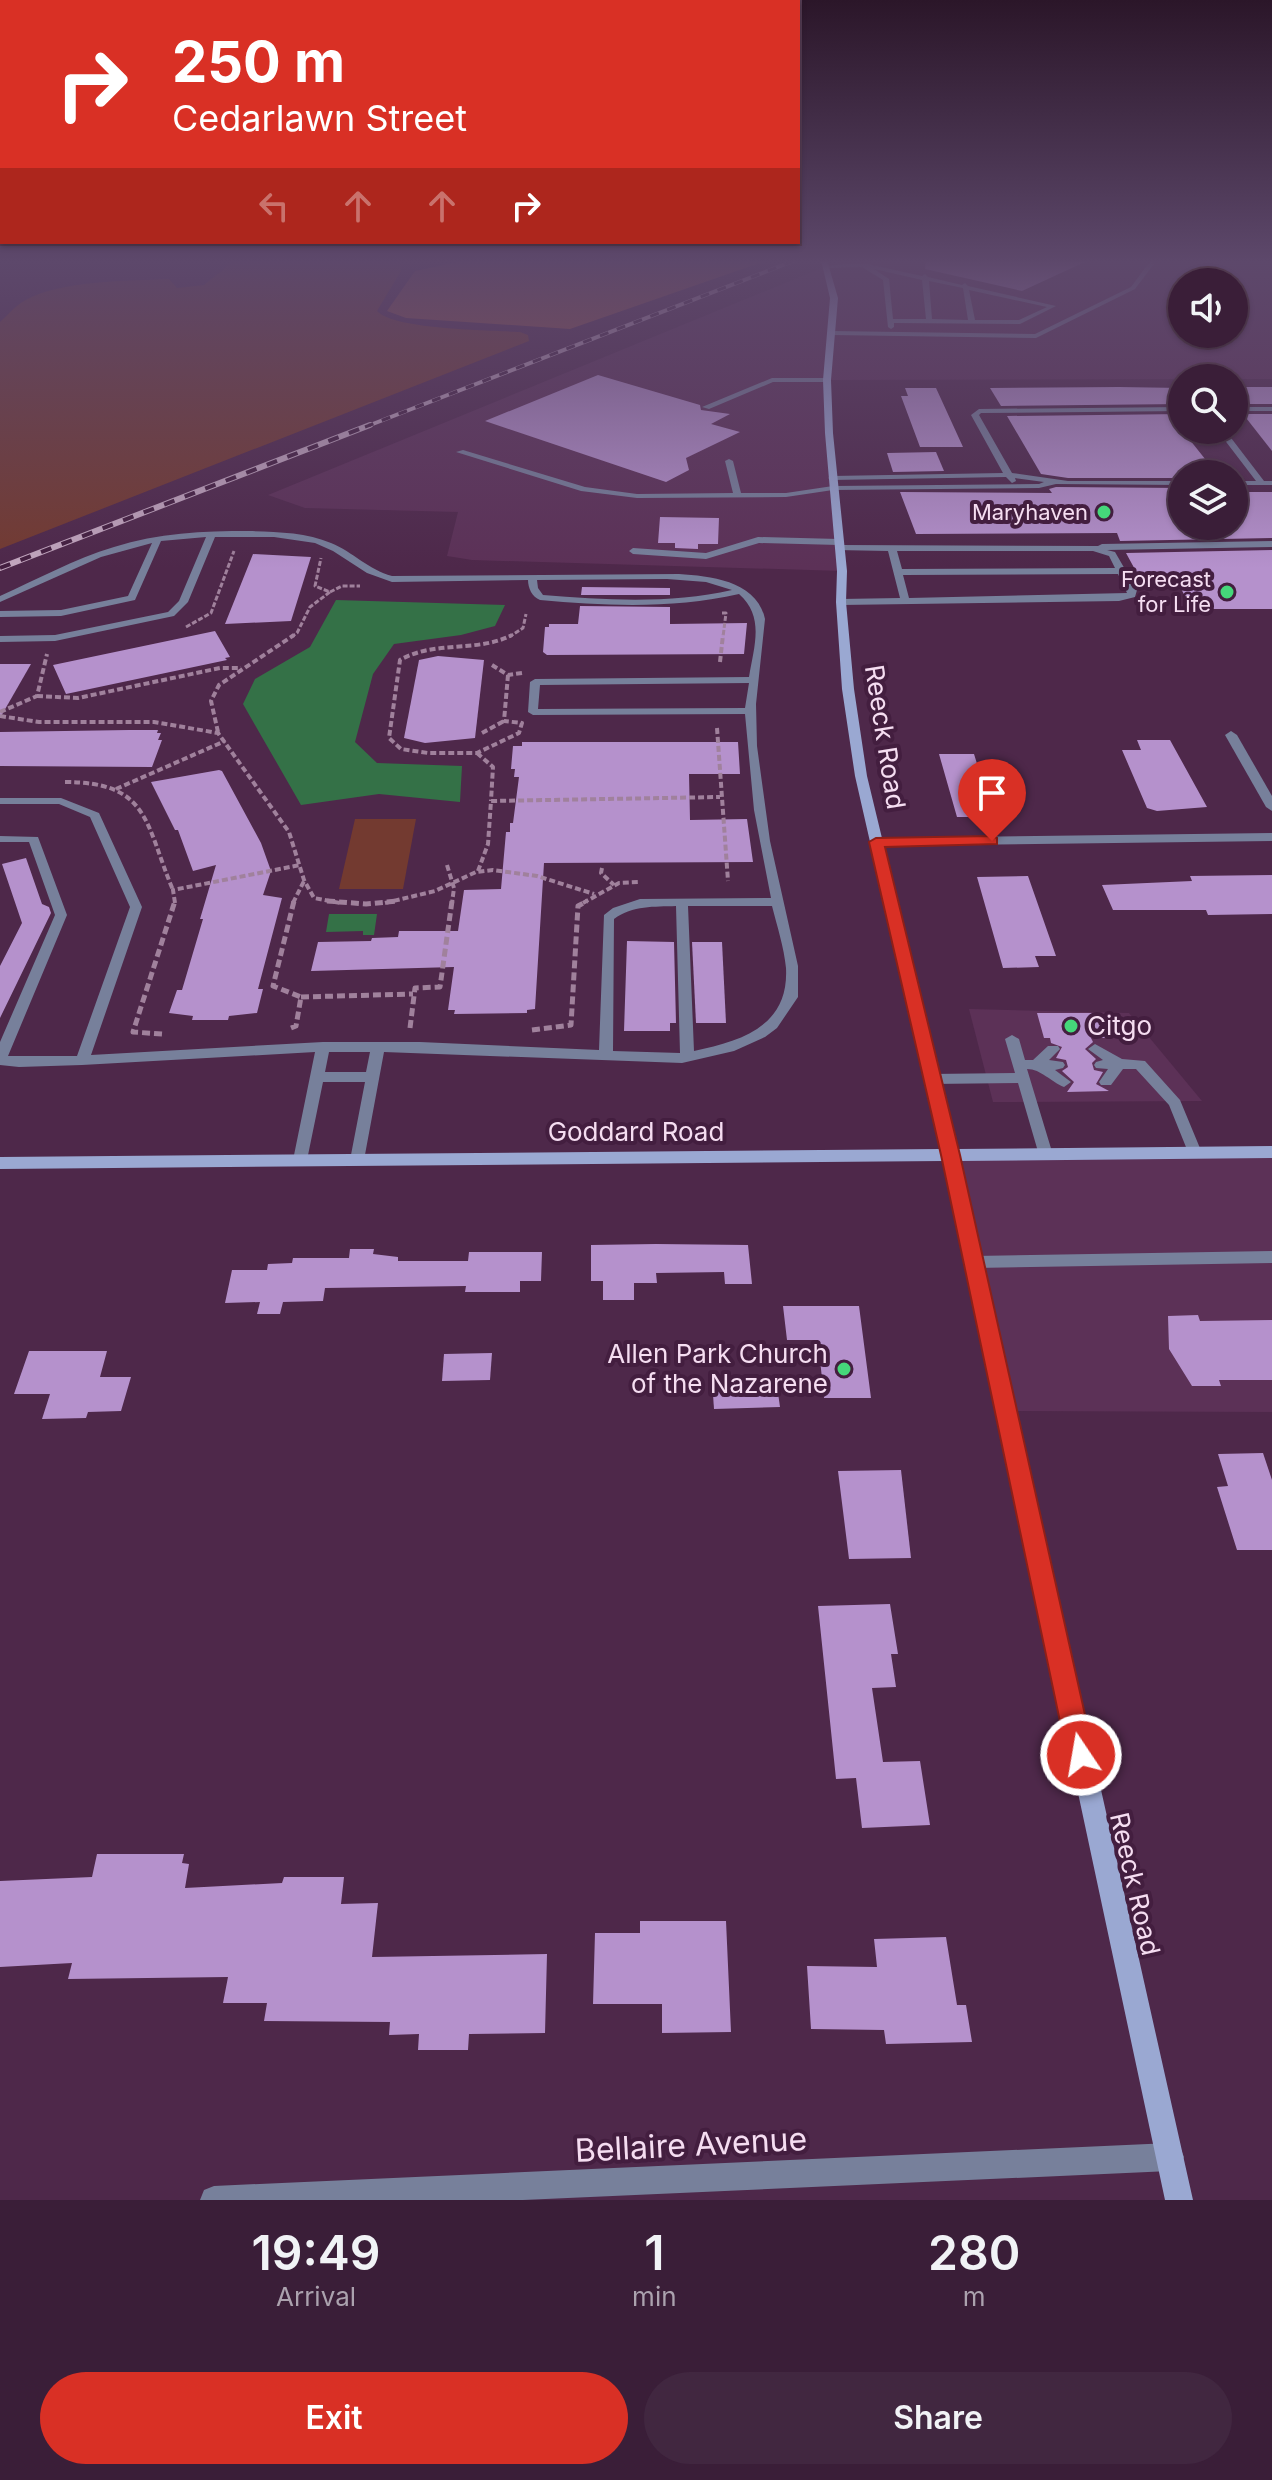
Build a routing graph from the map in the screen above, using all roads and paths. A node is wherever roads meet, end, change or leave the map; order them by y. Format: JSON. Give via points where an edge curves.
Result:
{"nodes":[{"id":1,"x":829,"y":363,"type":"edge"},
{"id":2,"x":827,"y":380,"type":"junction"},
{"id":3,"x":706,"y":407,"type":"dead end"},
{"id":4,"x":1168,"y":409,"type":"edge"},
{"id":5,"x":1248,"y":409,"type":"edge"},
{"id":6,"x":1272,"y":409,"type":"edge"},
{"id":7,"x":1233,"y":444,"type":"edge"},
{"id":8,"x":460,"y":452,"type":"dead end"},
{"id":9,"x":729,"y":461,"type":"dead end"},
{"id":10,"x":1008,"y":475,"type":"junction"},
{"id":11,"x":1058,"y":481,"type":"junction"},
{"id":12,"x":832,"y":483,"type":"junction"},
{"id":13,"x":1168,"y":483,"type":"edge"},
{"id":14,"x":1267,"y":483,"type":"edge"},
{"id":15,"x":1015,"y":486,"type":"junction"},
{"id":16,"x":738,"y":496,"type":"junction"},
{"id":17,"x":211,"y":536,"type":"junction"},
{"id":18,"x":158,"y":539,"type":"junction"},
{"id":19,"x":1272,"y":544,"type":"edge"},
{"id":20,"x":839,"y":545,"type":"junction"},
{"id":21,"x":236,"y":547,"type":"dead end"},
{"id":22,"x":892,"y":548,"type":"junction"},
{"id":23,"x":1094,"y":548,"type":"junction"},
{"id":24,"x":633,"y":551,"type":"dead end"},
{"id":25,"x":320,"y":554,"type":"dead end"},
{"id":26,"x":1122,"y":571,"type":"junction"},
{"id":27,"x":898,"y":572,"type":"junction"},
{"id":28,"x":532,"y":577,"type":"junction"},
{"id":29,"x":371,"y":586,"type":"dead end"},
{"id":30,"x":740,"y":591,"type":"junction"},
{"id":31,"x":330,"y":592,"type":"junction"},
{"id":32,"x":0,"y":599,"type":"edge"},
{"id":33,"x":905,"y":601,"type":"junction"},
{"id":34,"x":841,"y":602,"type":"junction"},
{"id":35,"x":522,"y":603,"type":"dead end"},
{"id":36,"x":711,"y":613,"type":"dead end"},
{"id":37,"x":0,"y":614,"type":"edge"},
{"id":38,"x":172,"y":629,"type":"dead end"},
{"id":39,"x":0,"y":639,"type":"edge"},
{"id":40,"x":51,"y":654,"type":"dead end"},
{"id":41,"x":720,"y":664,"type":"dead end"},
{"id":42,"x":492,"y":665,"type":"dead end"},
{"id":43,"x":525,"y":665,"type":"dead end"},
{"id":44,"x":241,"y":668,"type":"junction"},
{"id":45,"x":508,"y":675,"type":"junction"},
{"id":46,"x":753,"y":680,"type":"junction"},
{"id":47,"x":37,"y":696,"type":"junction"},
{"id":48,"x":750,"y":711,"type":"junction"},
{"id":49,"x":0,"y":714,"type":"edge"},
{"id":50,"x":504,"y":721,"type":"junction"},
{"id":51,"x":703,"y":728,"type":"dead end"},
{"id":52,"x":520,"y":731,"type":"junction"},
{"id":53,"x":535,"y":731,"type":"dead end"},
{"id":54,"x":218,"y":733,"type":"junction"},
{"id":55,"x":482,"y":733,"type":"dead end"},
{"id":56,"x":1231,"y":735,"type":"dead end"},
{"id":57,"x":225,"y":741,"type":"junction"},
{"id":58,"x":477,"y":753,"type":"junction"},
{"id":59,"x":116,"y":789,"type":"dead end"},
{"id":60,"x":720,"y":797,"type":"junction"},
{"id":61,"x":0,"y":801,"type":"edge"},
{"id":62,"x":491,"y":801,"type":"junction"},
{"id":63,"x":1272,"y":807,"type":"edge"},
{"id":64,"x":1272,"y":837,"type":"edge"},
{"id":65,"x":0,"y":839,"type":"edge"},
{"id":66,"x":876,"y":842,"type":"junction"},
{"id":67,"x":300,"y":865,"type":"junction"},
{"id":68,"x":447,"y":865,"type":"dead end"},
{"id":69,"x":602,"y":868,"type":"dead end"},
{"id":70,"x":478,"y":871,"type":"junction"},
{"id":71,"x":304,"y":880,"type":"junction"},
{"id":72,"x":712,"y":881,"type":"dead end"},
{"id":73,"x":728,"y":881,"type":"junction"},
{"id":74,"x":772,"y":881,"type":"junction"},
{"id":75,"x":650,"y":882,"type":"dead end"},
{"id":76,"x":453,"y":884,"type":"junction"},
{"id":77,"x":614,"y":885,"type":"junction"},
{"id":78,"x":594,"y":894,"type":"junction"},
{"id":79,"x":777,"y":902,"type":"junction"},
{"id":80,"x":682,"y":903,"type":"junction"},
{"id":81,"x":413,"y":994,"type":"junction"},
{"id":82,"x":301,"y":997,"type":"junction"},
{"id":83,"x":290,"y":1028,"type":"dead end"},
{"id":84,"x":422,"y":1028,"type":"dead end"},
{"id":85,"x":524,"y":1029,"type":"dead end"},
{"id":86,"x":167,"y":1034,"type":"dead end"},
{"id":87,"x":1012,"y":1039,"type":"dead end"},
{"id":88,"x":323,"y":1047,"type":"junction"},
{"id":89,"x":378,"y":1047,"type":"junction"},
{"id":90,"x":1053,"y":1049,"type":"dead end"},
{"id":91,"x":1095,"y":1049,"type":"dead end"},
{"id":92,"x":606,"y":1054,"type":"junction"},
{"id":93,"x":687,"y":1057,"type":"junction"},
{"id":94,"x":0,"y":1059,"type":"edge"},
{"id":95,"x":82,"y":1060,"type":"junction"},
{"id":96,"x":1037,"y":1064,"type":"junction"},
{"id":97,"x":1119,"y":1064,"type":"junction"},
{"id":98,"x":1058,"y":1065,"type":"dead end"},
{"id":99,"x":1101,"y":1065,"type":"dead end"},
{"id":100,"x":1021,"y":1071,"type":"junction"},
{"id":101,"x":317,"y":1077,"type":"junction"},
{"id":102,"x":372,"y":1077,"type":"junction"},
{"id":103,"x":931,"y":1079,"type":"junction"},
{"id":104,"x":1064,"y":1082,"type":"dead end"},
{"id":105,"x":1106,"y":1082,"type":"dead end"},
{"id":106,"x":1272,"y":1152,"type":"edge"},
{"id":107,"x":1195,"y":1153,"type":"junction"},
{"id":108,"x":950,"y":1155,"type":"junction"},
{"id":109,"x":1046,"y":1155,"type":"junction"},
{"id":110,"x":300,"y":1160,"type":"junction"},
{"id":111,"x":357,"y":1160,"type":"junction"},
{"id":112,"x":0,"y":1163,"type":"edge"},
{"id":113,"x":1272,"y":1257,"type":"edge"},
{"id":114,"x":974,"y":1262,"type":"junction"},
{"id":115,"x":1170,"y":2157,"type":"junction"},
{"id":116,"x":214,"y":2200,"type":"edge"},
{"id":117,"x":1179,"y":2200,"type":"edge"}],
"edges":[{"from":1,"to":2,"type":"street","name":"Reeck Road"},
{"from":2,"to":3,"type":"lane","via":[[772,380]]},
{"from":2,"to":12,"type":"street","name":"Reeck Road"},
{"from":4,"to":10,"type":"lane","via":[[979,411],[975,415]]},
{"from":5,"to":6,"type":"lane"},
{"from":7,"to":14,"type":"lane"},
{"from":8,"to":16,"type":"lane","via":[[584,489],[637,496]]},
{"from":9,"to":16,"type":"lane"},
{"from":10,"to":11,"type":"lane"},
{"from":10,"to":12,"type":"lane"},
{"from":10,"to":15,"type":"lane"},
{"from":11,"to":13,"type":"lane"},
{"from":11,"to":15,"type":"lane"},
{"from":12,"to":15,"type":"lane"},
{"from":12,"to":16,"type":"lane","via":[[786,495]]},
{"from":12,"to":20,"type":"street","name":"Reeck Road"},
{"from":17,"to":18,"type":"lane"},
{"from":17,"to":28,"type":"lane","via":[[314,540],[335,548],[367,572],[392,579]]},
{"from":17,"to":39,"type":"lane","via":[[183,602],[171,614],[55,638]]},
{"from":18,"to":32,"type":"lane","via":[[127,545]]},
{"from":18,"to":37,"type":"lane","via":[[132,598],[61,613]]},
{"from":19,"to":23,"type":"lane"},
{"from":20,"to":22,"type":"lane"},
{"from":20,"to":24,"type":"lane","via":[[758,540],[706,556]]},
{"from":20,"to":34,"type":"street","name":"Reeck Road"},
{"from":21,"to":38,"type":"path","via":[[211,613]]},
{"from":22,"to":23,"type":"lane"},
{"from":22,"to":27,"type":"lane"},
{"from":23,"to":26,"type":"lane","via":[[1112,554]]},
{"from":25,"to":31,"type":"path","via":[[315,586]]},
{"from":26,"to":27,"type":"lane"},
{"from":26,"to":33,"type":"lane","via":[[1132,595],[1119,598]]},
{"from":27,"to":33,"type":"lane"},
{"from":28,"to":30,"type":"lane","via":[[679,577]]},
{"from":28,"to":30,"type":"lane","via":[[540,597],[567,600],[713,599]]},
{"from":29,"to":31,"type":"path","via":[[342,586]]},
{"from":30,"to":46,"type":"lane","via":[[761,614]]},
{"from":31,"to":44,"type":"path","via":[[310,607],[297,633]]},
{"from":33,"to":34,"type":"lane"},
{"from":34,"to":66,"type":"street","name":"Reeck Road","via":[[852,721]]},
{"from":35,"to":58,"type":"path","via":[[526,614],[517,634],[427,649],[400,660],[389,738],[401,749]]},
{"from":36,"to":41,"type":"path","via":[[726,613]]},
{"from":40,"to":47,"type":"path"},
{"from":42,"to":45,"type":"path"},
{"from":43,"to":45,"type":"path","via":[[523,673]]},
{"from":44,"to":47,"type":"path","via":[[78,698]]},
{"from":44,"to":54,"type":"path","via":[[219,685],[211,701]]},
{"from":45,"to":50,"type":"path"},
{"from":46,"to":48,"type":"lane"},
{"from":46,"to":48,"type":"lane","via":[[535,682],[533,712]]},
{"from":47,"to":49,"type":"path"},
{"from":48,"to":74,"type":"lane","via":[[756,799]]},
{"from":49,"to":54,"type":"path","via":[[39,722],[154,722]]},
{"from":50,"to":52,"type":"path","via":[[522,723]]},
{"from":50,"to":55,"type":"path"},
{"from":51,"to":60,"type":"path","via":[[718,728]]},
{"from":52,"to":53,"type":"path"},
{"from":52,"to":58,"type":"path"},
{"from":54,"to":57,"type":"path"},
{"from":56,"to":63,"type":"street"},
{"from":57,"to":59,"type":"path"},
{"from":57,"to":67,"type":"path","via":[[289,832]]},
{"from":58,"to":62,"type":"path","via":[[493,767]]},
{"from":60,"to":62,"type":"path"},
{"from":60,"to":73,"type":"path"},
{"from":61,"to":95,"type":"lane","via":[[61,801],[95,815],[136,907]]},
{"from":62,"to":70,"type":"path","via":[[488,844]]},
{"from":64,"to":66,"type":"street"},
{"from":65,"to":94,"type":"lane","via":[[34,839],[61,915]]},
{"from":66,"to":103,"type":"street","name":"Reeck Road"},
{"from":67,"to":71,"type":"path"},
{"from":67,"to":86,"type":"path","via":[[173,890],[173,913],[133,1032]]},
{"from":68,"to":76,"type":"path"},
{"from":69,"to":77,"type":"path"},
{"from":70,"to":76,"type":"path"},
{"from":70,"to":78,"type":"path","via":[[528,874]]},
{"from":71,"to":76,"type":"path","via":[[314,898],[336,904],[407,901]]},
{"from":71,"to":82,"type":"path","via":[[293,903],[273,986]]},
{"from":72,"to":73,"type":"path"},
{"from":73,"to":74,"type":"path"},
{"from":74,"to":79,"type":"lane"},
{"from":75,"to":77,"type":"path"},
{"from":76,"to":81,"type":"path","via":[[440,987],[415,988]]},
{"from":77,"to":78,"type":"path"},
{"from":78,"to":85,"type":"path","via":[[578,906],[571,1025]]},
{"from":79,"to":80,"type":"lane"},
{"from":79,"to":93,"type":"lane","via":[[792,966],[791,997],[782,1013],[760,1034],[729,1048]]},
{"from":80,"to":92,"type":"lane","via":[[629,906],[608,918]]},
{"from":80,"to":93,"type":"lane"},
{"from":81,"to":82,"type":"path"},
{"from":81,"to":84,"type":"path","via":[[408,1028]]},
{"from":82,"to":83,"type":"path","via":[[296,1026]]},
{"from":87,"to":100,"type":"lane"},
{"from":88,"to":89,"type":"lane"},
{"from":88,"to":95,"type":"lane"},
{"from":88,"to":101,"type":"lane"},
{"from":89,"to":92,"type":"lane"},
{"from":89,"to":102,"type":"lane"},
{"from":90,"to":96,"type":"lane"},
{"from":91,"to":97,"type":"lane"},
{"from":92,"to":93,"type":"lane"},
{"from":94,"to":95,"type":"lane"},
{"from":96,"to":98,"type":"lane"},
{"from":96,"to":100,"type":"lane"},
{"from":96,"to":104,"type":"lane"},
{"from":97,"to":99,"type":"lane"},
{"from":97,"to":105,"type":"lane"},
{"from":97,"to":107,"type":"lane","via":[[1140,1064],[1175,1103]]},
{"from":100,"to":103,"type":"lane"},
{"from":100,"to":109,"type":"lane"},
{"from":101,"to":102,"type":"lane"},
{"from":101,"to":110,"type":"lane"},
{"from":102,"to":111,"type":"lane"},
{"from":103,"to":108,"type":"street","name":"Reeck Road"},
{"from":106,"to":107,"type":"street","name":"Goddard Road"},
{"from":107,"to":109,"type":"street","name":"Goddard Road"},
{"from":108,"to":109,"type":"street","name":"Goddard Road"},
{"from":108,"to":111,"type":"street","name":"Goddard Road"},
{"from":108,"to":114,"type":"street","name":"Reeck Road"},
{"from":110,"to":111,"type":"street","name":"Goddard Road"},
{"from":110,"to":112,"type":"street","name":"Goddard Road"},
{"from":113,"to":114,"type":"lane"},
{"from":114,"to":115,"type":"street","name":"Reeck Road"},
{"from":115,"to":116,"type":"street","name":"Bellaire Avenue"},
{"from":115,"to":117,"type":"street","name":"Reeck Road"}]}
